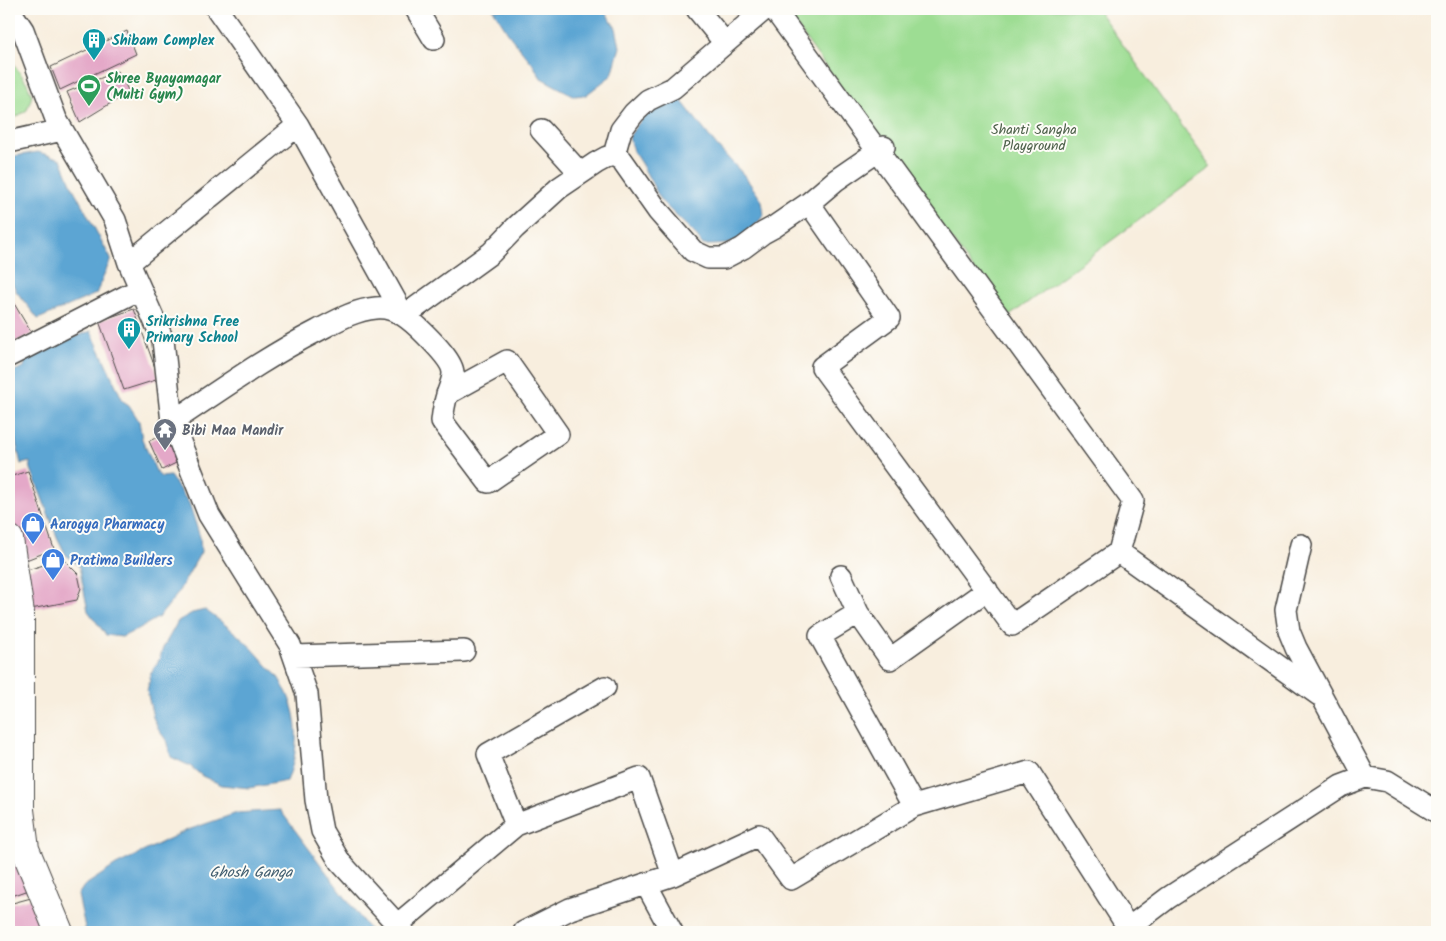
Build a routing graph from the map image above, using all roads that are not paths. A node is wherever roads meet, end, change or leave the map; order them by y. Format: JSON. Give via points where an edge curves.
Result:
{"nodes":[{"id":1,"x":9,"y":9,"type":"edge"},
{"id":2,"x":217,"y":9,"type":"edge"},
{"id":3,"x":416,"y":9,"type":"edge"},
{"id":4,"x":697,"y":9,"type":"edge"},
{"id":5,"x":765,"y":9,"type":"edge"},
{"id":6,"x":774,"y":9,"type":"edge"},
{"id":7,"x":434,"y":40,"type":"dead end"},
{"id":8,"x":724,"y":43,"type":"junction"},
{"id":9,"x":298,"y":125,"type":"junction"},
{"id":10,"x":62,"y":130,"type":"junction"},
{"id":11,"x":541,"y":130,"type":"dead end"},
{"id":12,"x":9,"y":142,"type":"edge"},
{"id":13,"x":880,"y":149,"type":"junction"},
{"id":14,"x":614,"y":155,"type":"junction"},
{"id":15,"x":580,"y":173,"type":"junction"},
{"id":16,"x":809,"y":203,"type":"junction"},
{"id":17,"x":129,"y":263,"type":"junction"},
{"id":18,"x":140,"y":289,"type":"junction"},
{"id":19,"x":404,"y":316,"type":"junction"},
{"id":20,"x":9,"y":356,"type":"edge"},
{"id":21,"x":447,"y":394,"type":"junction"},
{"id":22,"x":172,"y":422,"type":"junction"},
{"id":23,"x":9,"y":540,"type":"edge"},
{"id":24,"x":1302,"y":545,"type":"dead end"},
{"id":25,"x":1119,"y":552,"type":"junction"},
{"id":26,"x":840,"y":576,"type":"dead end"},
{"id":27,"x":987,"y":590,"type":"junction"},
{"id":28,"x":858,"y":613,"type":"junction"},
{"id":29,"x":464,"y":651,"type":"dead end"},
{"id":30,"x":294,"y":656,"type":"junction"},
{"id":31,"x":605,"y":687,"type":"dead end"},
{"id":32,"x":1323,"y":698,"type":"junction"},
{"id":33,"x":1365,"y":777,"type":"junction"},
{"id":34,"x":914,"y":806,"type":"junction"},
{"id":35,"x":1437,"y":812,"type":"edge"},
{"id":36,"x":516,"y":825,"type":"junction"},
{"id":37,"x":673,"y":875,"type":"junction"},
{"id":38,"x":646,"y":884,"type":"junction"},
{"id":39,"x":401,"y":928,"type":"edge"},
{"id":40,"x":1127,"y":931,"type":"edge"},
{"id":41,"x":59,"y":932,"type":"edge"},
{"id":42,"x":524,"y":932,"type":"edge"},
{"id":43,"x":672,"y":932,"type":"edge"}],
"edges":[{"from":1,"to":10,"type":"street","via":[[23,30]]},
{"from":2,"to":9,"type":"street"},
{"from":3,"to":7,"type":"street"},
{"from":4,"to":8,"type":"street"},
{"from":5,"to":8,"type":"street"},
{"from":6,"to":13,"type":"street"},
{"from":8,"to":14,"type":"street","via":[[673,88],[648,100],[634,113],[621,130]]},
{"from":9,"to":17,"type":"street"},
{"from":9,"to":19,"type":"street"},
{"from":10,"to":12,"type":"street"},
{"from":10,"to":17,"type":"street","via":[[115,220]]},
{"from":11,"to":15,"type":"street"},
{"from":13,"to":16,"type":"street"},
{"from":13,"to":25,"type":"street","via":[[1133,501]]},
{"from":14,"to":15,"type":"street"},
{"from":14,"to":16,"type":"street","via":[[622,160],[658,211],[693,251],[708,258],[724,258],[743,248]]},
{"from":15,"to":19,"type":"street","via":[[559,188],[491,252]]},
{"from":16,"to":27,"type":"street","via":[[889,318],[822,367]]},
{"from":17,"to":18,"type":"street"},
{"from":18,"to":20,"type":"street"},
{"from":18,"to":22,"type":"street","via":[[163,340]]},
{"from":19,"to":21,"type":"street","via":[[422,330],[449,362],[453,372]]},
{"from":19,"to":22,"type":"street","via":[[378,308],[347,315],[290,344]]},
{"from":21,"to":21,"type":"street","via":[[442,421],[488,482],[558,434],[507,361]]},
{"from":22,"to":30,"type":"street","via":[[209,515]]},
{"from":23,"to":41,"type":"main road","via":[[20,612],[20,810],[24,850]]},
{"from":24,"to":32,"type":"street","via":[[1286,610],[1296,648]]},
{"from":25,"to":27,"type":"street","via":[[1012,625]]},
{"from":25,"to":32,"type":"street"},
{"from":26,"to":28,"type":"street"},
{"from":27,"to":28,"type":"street","via":[[890,659]]},
{"from":28,"to":34,"type":"street","via":[[820,636]]},
{"from":29,"to":30,"type":"street"},
{"from":30,"to":39,"type":"street","via":[[307,694],[316,800],[322,831],[340,862]]},
{"from":31,"to":36,"type":"street","via":[[488,754]]},
{"from":32,"to":33,"type":"street"},
{"from":33,"to":35,"type":"street","via":[[1388,781]]},
{"from":33,"to":40,"type":"street","via":[[1341,786],[1168,898]]},
{"from":34,"to":37,"type":"street","via":[[791,879],[759,835]]},
{"from":34,"to":40,"type":"street","via":[[1029,772]]},
{"from":36,"to":37,"type":"street","via":[[638,778]]},
{"from":36,"to":39,"type":"street"},
{"from":37,"to":38,"type":"street"},
{"from":38,"to":42,"type":"street","via":[[570,909]]},
{"from":38,"to":43,"type":"street"}]}
